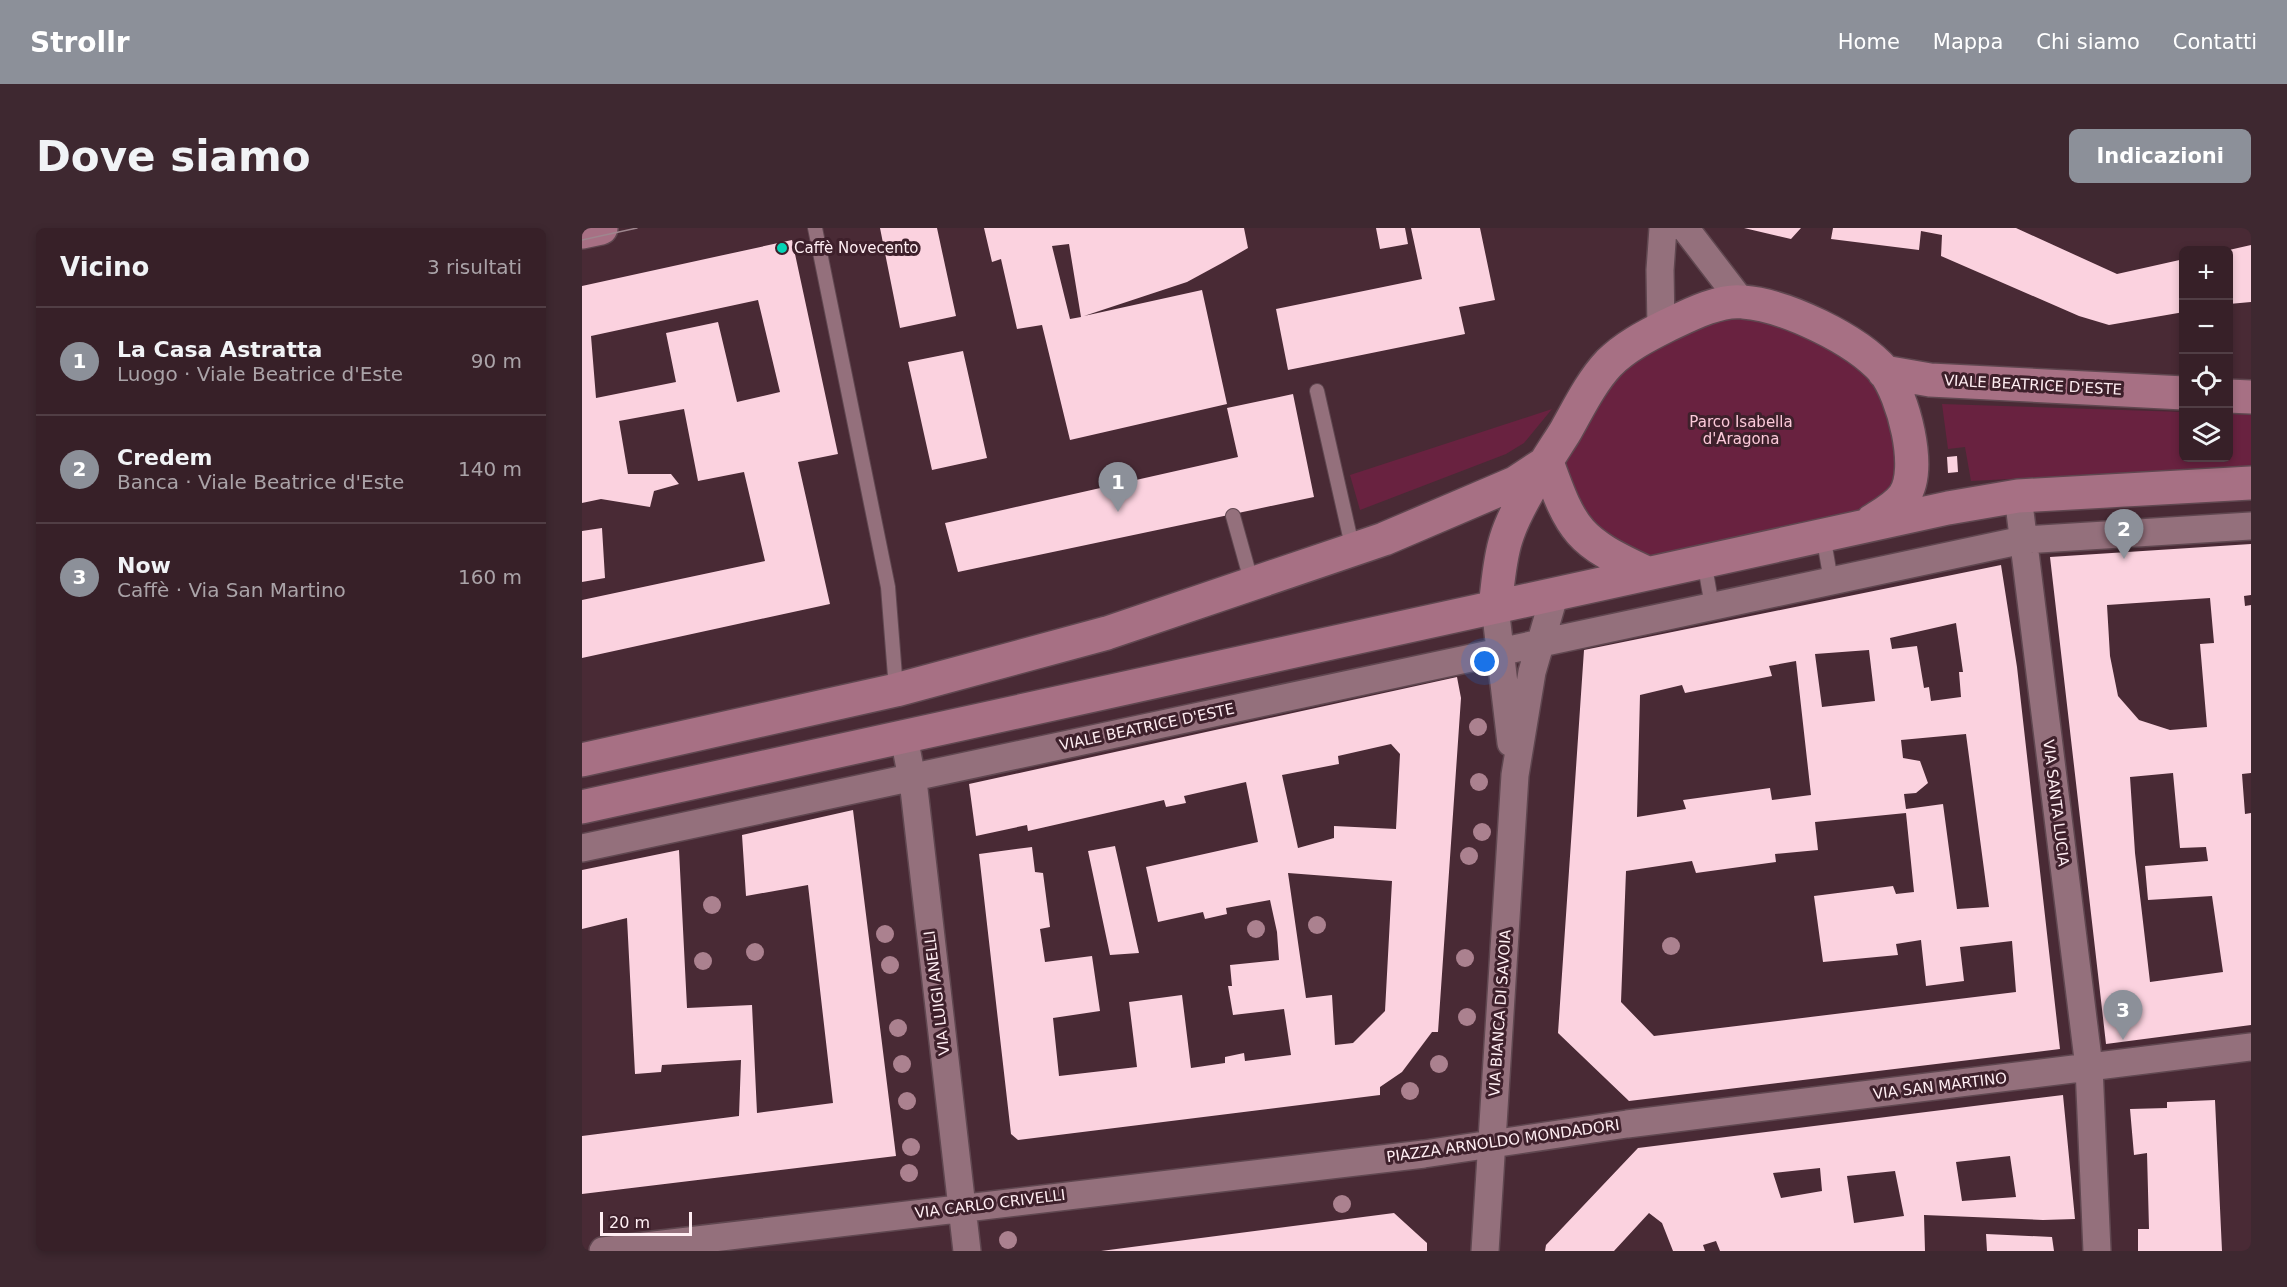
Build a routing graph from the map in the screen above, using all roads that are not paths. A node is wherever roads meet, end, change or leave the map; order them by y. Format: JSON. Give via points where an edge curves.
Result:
{"nodes":[{"id":1,"x":601,"y":228,"type":"edge"},
{"id":2,"x":815,"y":228,"type":"edge"},
{"id":3,"x":1663,"y":228,"type":"edge"},
{"id":4,"x":1685,"y":228,"type":"edge"},
{"id":5,"x":582,"y":232,"type":"edge"},
{"id":6,"x":1741,"y":301,"type":"junction"},
{"id":7,"x":1661,"y":328,"type":"junction"},
{"id":8,"x":1884,"y":372,"type":"junction"},
{"id":9,"x":1317,"y":391,"type":"dead end"},
{"id":10,"x":2179,"y":393,"type":"edge"},
{"id":11,"x":2233,"y":396,"type":"edge"},
{"id":12,"x":2251,"y":397,"type":"edge"},
{"id":13,"x":1547,"y":462,"type":"junction"},
{"id":14,"x":2251,"y":483,"type":"edge"},
{"id":15,"x":2018,"y":496,"type":"junction"},
{"id":16,"x":1233,"y":516,"type":"dead end"},
{"id":17,"x":1866,"y":525,"type":"junction"},
{"id":18,"x":2251,"y":526,"type":"edge"},
{"id":19,"x":1823,"y":535,"type":"junction"},
{"id":20,"x":2023,"y":540,"type":"junction"},
{"id":21,"x":1353,"y":550,"type":"junction"},
{"id":22,"x":1704,"y":561,"type":"junction"},
{"id":23,"x":1647,"y":573,"type":"junction"},
{"id":24,"x":1831,"y":581,"type":"junction"},
{"id":25,"x":1252,"y":586,"type":"junction"},
{"id":26,"x":1555,"y":594,"type":"junction"},
{"id":27,"x":1712,"y":606,"type":"junction"},
{"id":28,"x":1495,"y":607,"type":"junction"},
{"id":29,"x":1539,"y":643,"type":"junction"},
{"id":30,"x":1501,"y":651,"type":"junction"},
{"id":31,"x":896,"y":690,"type":"junction"},
{"id":32,"x":903,"y":736,"type":"junction"},
{"id":33,"x":582,"y":760,"type":"edge"},
{"id":34,"x":1515,"y":775,"type":"junction"},
{"id":35,"x":912,"y":776,"type":"junction"},
{"id":36,"x":582,"y":807,"type":"edge"},
{"id":37,"x":582,"y":848,"type":"edge"},
{"id":38,"x":2251,"y":1047,"type":"edge"},
{"id":39,"x":2090,"y":1067,"type":"junction"},
{"id":40,"x":1629,"y":1124,"type":"joint"},
{"id":41,"x":1491,"y":1142,"type":"junction"},
{"id":42,"x":1376,"y":1159,"type":"joint"},
{"id":43,"x":962,"y":1208,"type":"junction"},
{"id":44,"x":603,"y":1251,"type":"edge"},
{"id":45,"x":967,"y":1251,"type":"edge"},
{"id":46,"x":1485,"y":1251,"type":"edge"},
{"id":47,"x":2097,"y":1251,"type":"edge"}],
"edges":[{"from":1,"to":5,"type":"main road"},
{"from":2,"to":31,"type":"lane","via":[[888,587]]},
{"from":3,"to":7,"type":"street"},
{"from":4,"to":6,"type":"street"},
{"from":6,"to":7,"type":"main road","via":[[1697,310]]},
{"from":6,"to":8,"type":"main road","via":[[1782,310],[1820,326]]},
{"from":7,"to":13,"type":"main road","via":[[1631,344],[1608,363]]},
{"from":8,"to":10,"type":"main road","name":"VIALE BEATRICE D'ESTE","via":[[1930,380]]},
{"from":8,"to":17,"type":"main road","via":[[1902,410],[1913,474],[1905,495]]},
{"from":9,"to":21,"type":"lane"},
{"from":11,"to":12,"type":"main road"},
{"from":13,"to":21,"type":"main road","via":[[1515,483]]},
{"from":13,"to":23,"type":"main road","via":[[1573,525],[1589,543]]},
{"from":13,"to":28,"type":"main road","via":[[1506,539]]},
{"from":14,"to":15,"type":"main road"},
{"from":15,"to":17,"type":"main road"},
{"from":15,"to":20,"type":"street"},
{"from":16,"to":25,"type":"lane"},
{"from":17,"to":19,"type":"main road"},
{"from":18,"to":20,"type":"street","name":"VIALE BEATRICE D'ESTE"},
{"from":19,"to":22,"type":"main road"},
{"from":19,"to":24,"type":"lane"},
{"from":20,"to":24,"type":"street","name":"VIALE BEATRICE D'ESTE"},
{"from":20,"to":39,"type":"street","name":"VIA SANTA LUCIA"},
{"from":21,"to":25,"type":"main road"},
{"from":22,"to":23,"type":"main road"},
{"from":22,"to":27,"type":"lane"},
{"from":23,"to":26,"type":"main road"},
{"from":24,"to":27,"type":"street","name":"VIALE BEATRICE D'ESTE"},
{"from":25,"to":31,"type":"main road","via":[[1107,633]]},
{"from":26,"to":28,"type":"main road"},
{"from":26,"to":29,"type":"street","name":"VIA BIANCA DI SAVOIA"},
{"from":27,"to":29,"type":"street","name":"VIALE BEATRICE D'ESTE"},
{"from":28,"to":30,"type":"street","name":"VIA BIANCA DI SAVOIA"},
{"from":28,"to":32,"type":"main road"},
{"from":29,"to":30,"type":"street","name":"VIALE BEATRICE D'ESTE"},
{"from":29,"to":34,"type":"street","name":"VIA BIANCA DI SAVOIA"},
{"from":30,"to":34,"type":"street","name":"VIA BIANCA DI SAVOIA"},
{"from":30,"to":35,"type":"street","name":"VIALE BEATRICE D'ESTE"},
{"from":31,"to":33,"type":"main road"},
{"from":32,"to":35,"type":"street","name":"VIA LUIGI ANELLI"},
{"from":32,"to":36,"type":"main road"},
{"from":34,"to":41,"type":"street","name":"VIA BIANCA DI SAVOIA"},
{"from":35,"to":37,"type":"street","name":"VIALE BEATRICE D'ESTE"},
{"from":35,"to":43,"type":"street","name":"VIA LUIGI ANELLI"},
{"from":38,"to":39,"type":"street","name":"VIA SAN MARTINO"},
{"from":39,"to":40,"type":"street","name":"VIA SAN MARTINO"},
{"from":39,"to":47,"type":"street","name":"VIA SANTA LUCIA"},
{"from":40,"to":41,"type":"street","name":"PIAZZA ARNOLDO MONDADORI"},
{"from":41,"to":42,"type":"street","name":"PIAZZA ARNOLDO MONDADORI"},
{"from":41,"to":46,"type":"street","name":"VIA BIANCA DI SAVOIA"},
{"from":42,"to":43,"type":"street","name":"VIA CARLO CRIVELLI"},
{"from":43,"to":44,"type":"street","name":"VIA CARLO CRIVELLI"},
{"from":43,"to":45,"type":"street","name":"VIA LUIGI ANELLI"}]}
